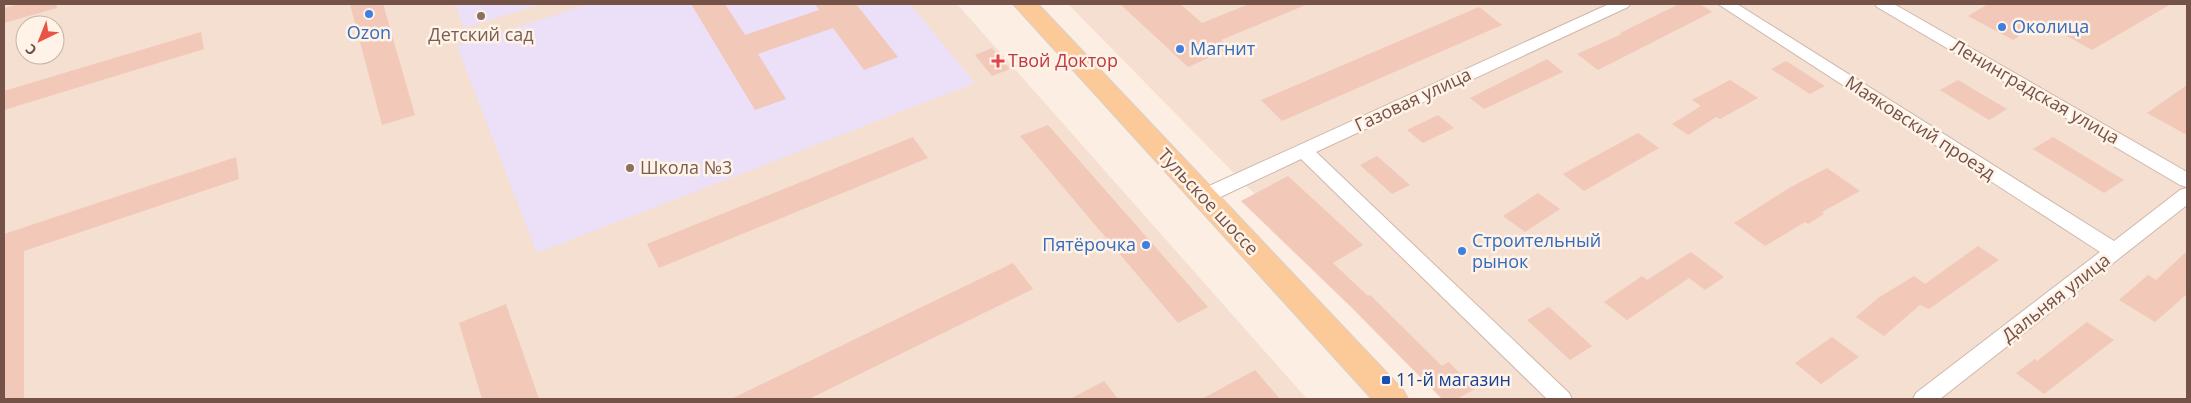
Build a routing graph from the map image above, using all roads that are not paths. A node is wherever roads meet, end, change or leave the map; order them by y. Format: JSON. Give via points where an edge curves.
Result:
{"nodes":[{"id":1,"x":1025,"y":4,"type":"edge"},
{"id":2,"x":1622,"y":4,"type":"edge"},
{"id":3,"x":1726,"y":4,"type":"edge"},
{"id":4,"x":1883,"y":4,"type":"edge"},
{"id":5,"x":1304,"y":151,"type":"junction"},
{"id":6,"x":2187,"y":180,"type":"edge"},
{"id":7,"x":2187,"y":195,"type":"edge"},
{"id":8,"x":1205,"y":196,"type":"junction"},
{"id":9,"x":2115,"y":252,"type":"junction"},
{"id":10,"x":1392,"y":399,"type":"edge"},
{"id":11,"x":1561,"y":399,"type":"edge"},
{"id":12,"x":1924,"y":399,"type":"edge"}],
"edges":[{"from":1,"to":8,"type":"main road","name":"Тульское шоссе"},
{"from":2,"to":5,"type":"street","name":"Газовая улица"},
{"from":3,"to":9,"type":"street","name":"Маяковский проезд"},
{"from":4,"to":6,"type":"street","name":"Ленинградская улица"},
{"from":5,"to":8,"type":"street","name":"Газовая улица"},
{"from":5,"to":11,"type":"street"},
{"from":7,"to":9,"type":"street","name":"Дальняя улица"},
{"from":8,"to":10,"type":"main road","name":"Тульское шоссе"},
{"from":9,"to":12,"type":"street","name":"Дальняя улица"}]}
